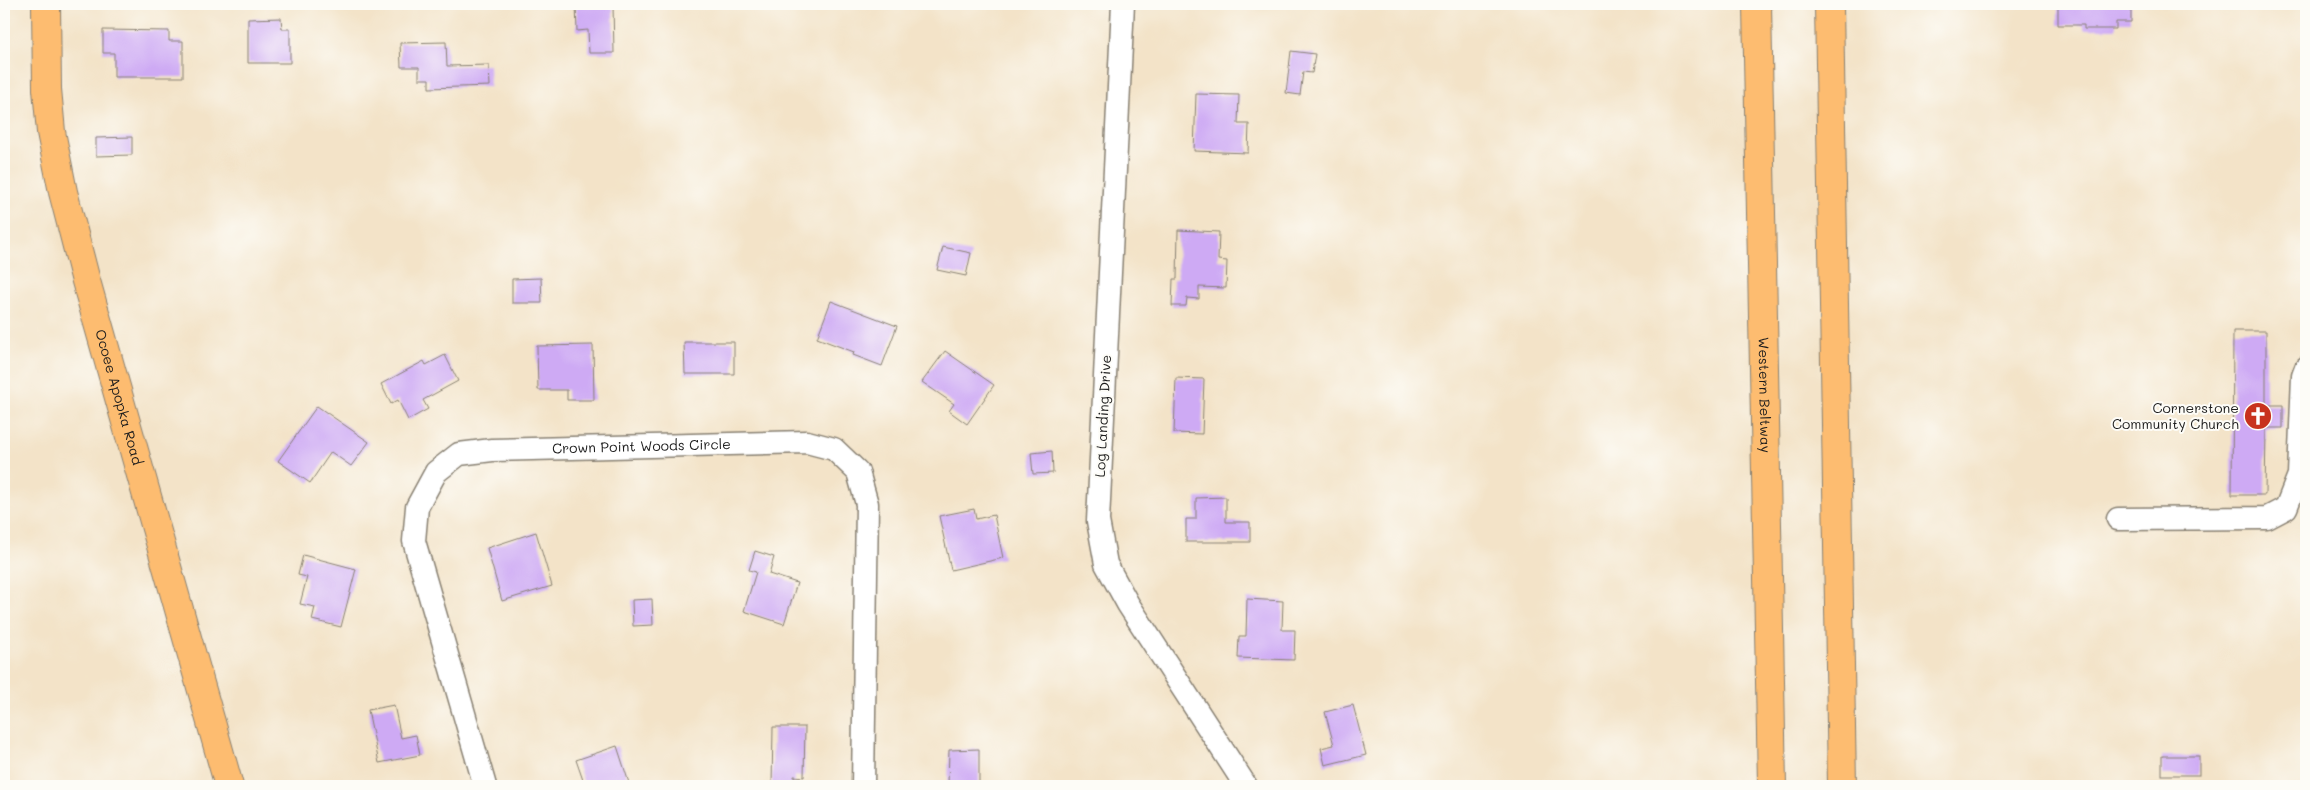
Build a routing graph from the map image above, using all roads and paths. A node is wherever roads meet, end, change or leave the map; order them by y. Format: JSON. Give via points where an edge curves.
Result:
{"nodes":[{"id":1,"x":46,"y":4,"type":"edge"},
{"id":2,"x":1123,"y":4,"type":"edge"},
{"id":3,"x":1757,"y":4,"type":"edge"},
{"id":4,"x":1829,"y":4,"type":"edge"},
{"id":5,"x":2306,"y":368,"type":"edge"},
{"id":6,"x":2118,"y":519,"type":"dead end"},
{"id":7,"x":229,"y":786,"type":"edge"},
{"id":8,"x":484,"y":786,"type":"edge"},
{"id":9,"x":863,"y":786,"type":"edge"},
{"id":10,"x":1246,"y":786,"type":"edge"},
{"id":11,"x":1772,"y":786,"type":"edge"},
{"id":12,"x":1842,"y":786,"type":"edge"}],
"edges":[{"from":1,"to":7,"type":"main road","name":"Ocoee Apopka Road","via":[[51,132],[63,192]]},
{"from":2,"to":10,"type":"street","name":"Log Landing Drive","via":[[1098,521],[1106,564],[1128,604]]},
{"from":3,"to":11,"type":"main road","name":"Western Beltway"},
{"from":4,"to":12,"type":"main road"},
{"from":5,"to":6,"type":"street","via":[[2299,475],[2286,508],[2267,518]]},
{"from":8,"to":9,"type":"street","name":"Crown Point Woods Circle","via":[[414,541],[417,507],[436,472],[459,454],[492,450],[807,442],[834,449],[858,472],[867,504]]}]}
